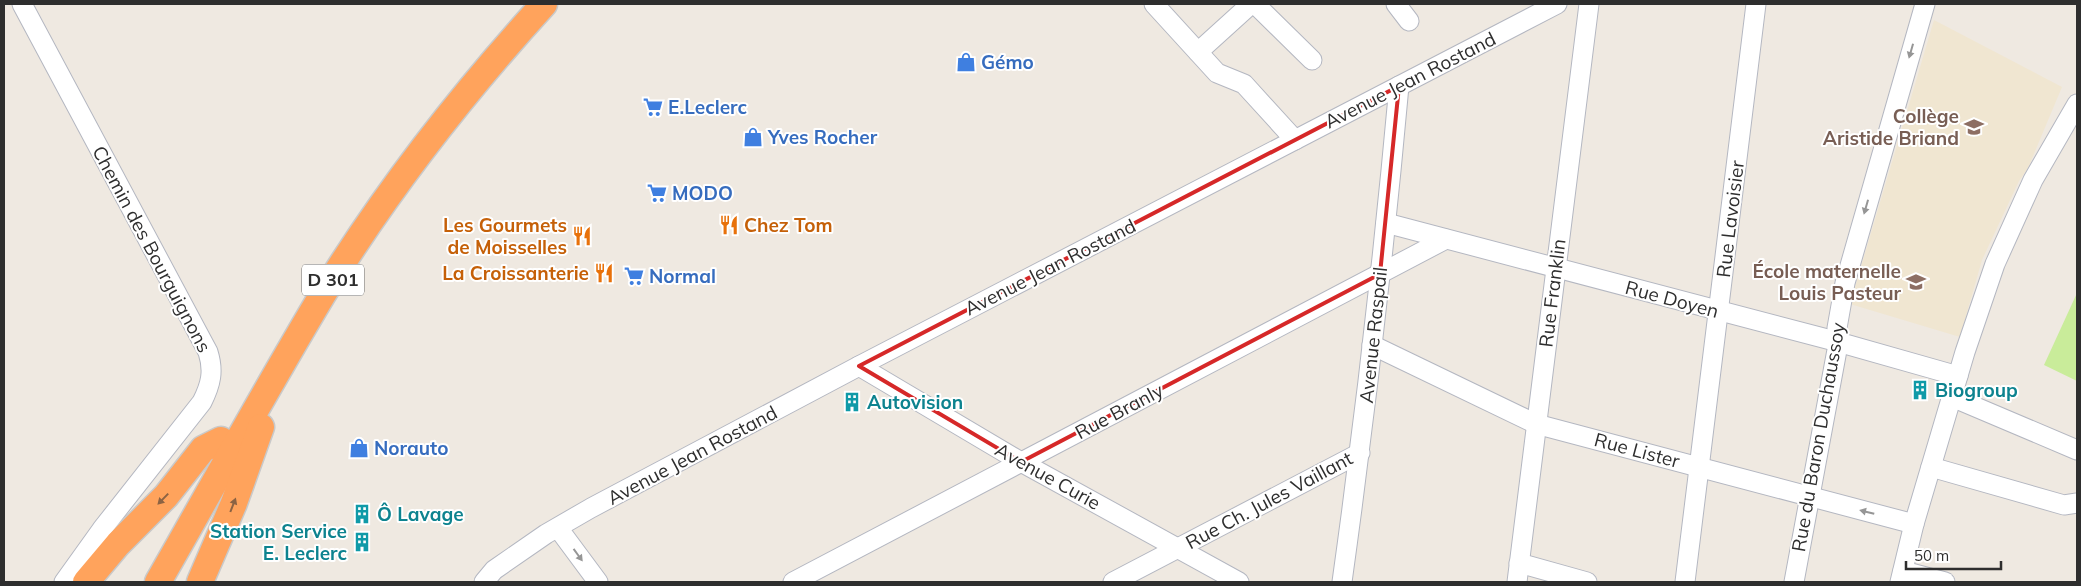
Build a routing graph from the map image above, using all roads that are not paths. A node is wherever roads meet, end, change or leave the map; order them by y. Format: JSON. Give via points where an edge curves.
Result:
{"nodes":[{"id":1,"x":22,"y":4,"type":"edge"},
{"id":2,"x":1154,"y":4,"type":"edge"},
{"id":3,"x":1251,"y":4,"type":"edge"},
{"id":4,"x":1255,"y":4,"type":"edge"},
{"id":5,"x":1396,"y":4,"type":"edge"},
{"id":6,"x":1557,"y":4,"type":"edge"},
{"id":7,"x":1589,"y":4,"type":"edge"},
{"id":8,"x":1756,"y":4,"type":"edge"},
{"id":9,"x":1925,"y":4,"type":"edge"},
{"id":10,"x":536,"y":5,"type":"edge"},
{"id":11,"x":1409,"y":21,"type":"dead end"},
{"id":12,"x":1198,"y":52,"type":"junction"},
{"id":13,"x":1312,"y":60,"type":"dead end"},
{"id":14,"x":1399,"y":86,"type":"junction"},
{"id":15,"x":2077,"y":104,"type":"edge"},
{"id":16,"x":1295,"y":140,"type":"junction"},
{"id":17,"x":1386,"y":223,"type":"junction"},
{"id":18,"x":1446,"y":239,"type":"junction"},
{"id":19,"x":1555,"y":267,"type":"junction"},
{"id":20,"x":1380,"y":274,"type":"junction"},
{"id":21,"x":1718,"y":311,"type":"junction"},
{"id":22,"x":1838,"y":342,"type":"junction"},
{"id":23,"x":1372,"y":345,"type":"junction"},
{"id":24,"x":859,"y":366,"type":"junction"},
{"id":25,"x":1958,"y":376,"type":"junction"},
{"id":26,"x":1952,"y":397,"type":"junction"},
{"id":27,"x":1536,"y":424,"type":"junction"},
{"id":28,"x":221,"y":440,"type":"junction"},
{"id":29,"x":2077,"y":450,"type":"edge"},
{"id":30,"x":1360,"y":453,"type":"junction"},
{"id":31,"x":1021,"y":462,"type":"junction"},
{"id":32,"x":1699,"y":467,"type":"junction"},
{"id":33,"x":1931,"y":467,"type":"junction"},
{"id":34,"x":1810,"y":498,"type":"junction"},
{"id":35,"x":2077,"y":503,"type":"edge"},
{"id":36,"x":1914,"y":524,"type":"junction"},
{"id":37,"x":552,"y":531,"type":"junction"},
{"id":38,"x":110,"y":536,"type":"junction"},
{"id":39,"x":1179,"y":548,"type":"junction"},
{"id":40,"x":1519,"y":563,"type":"junction"},
{"id":41,"x":1901,"y":577,"type":"edge"},
{"id":42,"x":64,"y":582,"type":"edge"},
{"id":43,"x":86,"y":582,"type":"edge"},
{"id":44,"x":142,"y":582,"type":"edge"},
{"id":45,"x":158,"y":582,"type":"edge"},
{"id":46,"x":200,"y":582,"type":"edge"},
{"id":47,"x":470,"y":582,"type":"edge"},
{"id":48,"x":484,"y":582,"type":"edge"},
{"id":49,"x":598,"y":582,"type":"edge"},
{"id":50,"x":793,"y":582,"type":"edge"},
{"id":51,"x":1113,"y":582,"type":"edge"},
{"id":52,"x":1239,"y":582,"type":"edge"},
{"id":53,"x":1342,"y":582,"type":"edge"},
{"id":54,"x":1517,"y":582,"type":"edge"},
{"id":55,"x":1587,"y":582,"type":"edge"},
{"id":56,"x":1685,"y":582,"type":"edge"},
{"id":57,"x":1794,"y":582,"type":"edge"},
{"id":58,"x":1945,"y":582,"type":"edge"}],
"edges":[{"from":1,"to":38,"type":"street","name":"Chemin des Bourguignons","via":[[208,352],[212,369],[209,389],[202,402]]},
{"from":2,"to":12,"type":"street"},
{"from":3,"to":12,"type":"street"},
{"from":4,"to":13,"type":"street"},
{"from":5,"to":11,"type":"street"},
{"from":6,"to":14,"type":"street","name":"Avenue Jean Rostand"},
{"from":7,"to":19,"type":"street","name":"Rue Franklin"},
{"from":8,"to":21,"type":"street","name":"Rue Lavoisier"},
{"from":9,"to":22,"type":"street","name":"Rue du Baron Duchaussoy","one_way":true,"via":[[1848,267],[1837,328]]},
{"from":10,"to":28,"type":"highway","number":"D 301","via":[[420,126],[353,219],[292,315]]},
{"from":10,"to":45,"type":"highway","number":"D 301","via":[[413,162],[366,228],[324,294]]},
{"from":46,"to":10,"type":"highway","one_way":true,"via":[[234,503],[262,425],[338,291]]},
{"from":12,"to":16,"type":"street","via":[[1217,73],[1244,84]]},
{"from":14,"to":16,"type":"street","name":"Avenue Jean Rostand"},
{"from":14,"to":17,"type":"street","name":"Avenue Raspail"},
{"from":15,"to":25,"type":"street","via":[[2033,180],[1995,264]]},
{"from":16,"to":24,"type":"street","name":"Avenue Jean Rostand"},
{"from":17,"to":18,"type":"street","name":"Rue Doyen"},
{"from":17,"to":20,"type":"street","name":"Avenue Raspail"},
{"from":18,"to":19,"type":"street","name":"Rue Doyen"},
{"from":18,"to":20,"type":"street","name":"Rue Branly"},
{"from":19,"to":21,"type":"street","name":"Rue Doyen"},
{"from":19,"to":27,"type":"street","name":"Rue Franklin"},
{"from":20,"to":23,"type":"street","name":"Avenue Raspail"},
{"from":20,"to":31,"type":"street","name":"Rue Branly"},
{"from":21,"to":22,"type":"street","name":"Rue Doyen"},
{"from":21,"to":32,"type":"street","name":"Rue Lavoisier"},
{"from":22,"to":25,"type":"street","name":"Rue Doyen"},
{"from":22,"to":34,"type":"street","name":"Rue du Baron Duchaussoy"},
{"from":23,"to":27,"type":"street","name":"Rue Lister"},
{"from":23,"to":30,"type":"street","name":"Avenue Raspail"},
{"from":24,"to":31,"type":"street","name":"Avenue Curie"},
{"from":24,"to":37,"type":"street","name":"Avenue Jean Rostand"},
{"from":25,"to":26,"type":"street"},
{"from":26,"to":29,"type":"street"},
{"from":26,"to":33,"type":"street"},
{"from":27,"to":32,"type":"street","name":"Rue Lister"},
{"from":27,"to":40,"type":"street","name":"Rue Franklin"},
{"from":28,"to":38,"type":"highway","one_way":true,"via":[[203,449],[166,496]]},
{"from":28,"to":44,"type":"highway","number":"D 301"},
{"from":30,"to":39,"type":"street","name":"Rue Ch. Jules Vaillant"},
{"from":30,"to":53,"type":"street","name":"Avenue Raspail"},
{"from":31,"to":39,"type":"street","name":"Avenue Curie"},
{"from":31,"to":50,"type":"street","name":"Rue Branly"},
{"from":32,"to":34,"type":"street","name":"Rue Lister"},
{"from":32,"to":56,"type":"street","name":"Rue Lavoisier"},
{"from":33,"to":35,"type":"street","via":[[2064,505]]},
{"from":33,"to":36,"type":"street"},
{"from":36,"to":34,"type":"street","name":"Rue Lister","one_way":true},
{"from":34,"to":57,"type":"street","name":"Rue du Baron Duchaussoy"},
{"from":36,"to":41,"type":"street"},
{"from":37,"to":47,"type":"street","name":"Avenue Jean Rostand","via":[[484,566]]},
{"from":37,"to":48,"type":"street","name":"Avenue Jean Rostand","via":[[494,570]]},
{"from":37,"to":49,"type":"street","one_way":true},
{"from":38,"to":42,"type":"street","name":"Chemin des Bourguignons"},
{"from":38,"to":43,"type":"highway","via":[[98,565]]},
{"from":39,"to":51,"type":"street","name":"Rue Ch. Jules Vaillant"},
{"from":39,"to":52,"type":"street","name":"Avenue Curie"},
{"from":40,"to":54,"type":"street","name":"Rue Franklin"},
{"from":40,"to":55,"type":"street"},
{"from":41,"to":58,"type":"street"}]}
